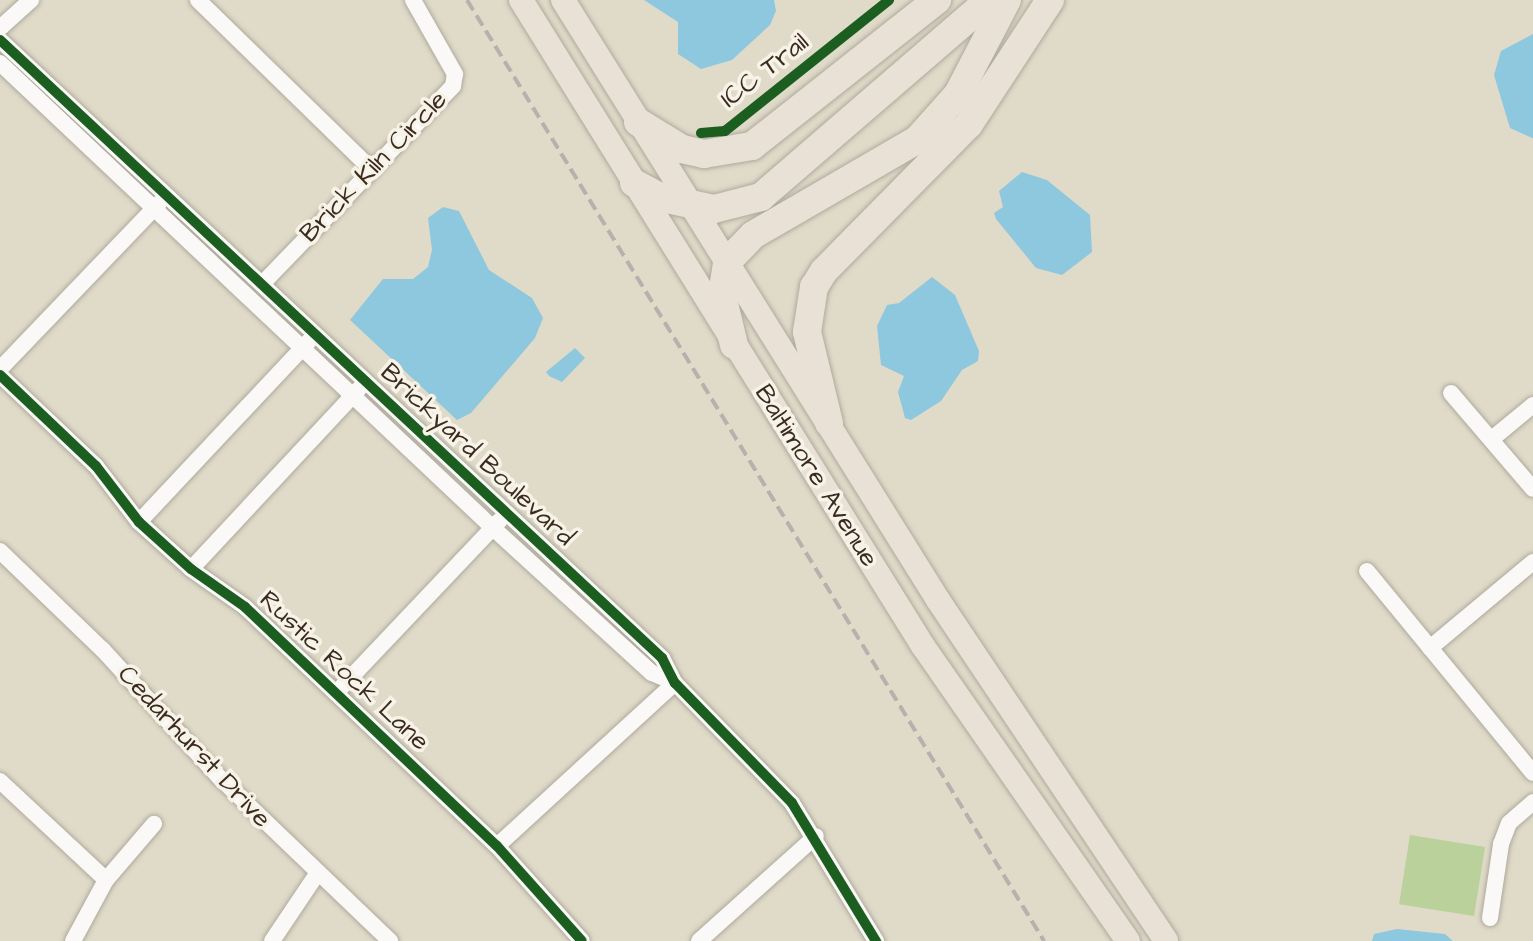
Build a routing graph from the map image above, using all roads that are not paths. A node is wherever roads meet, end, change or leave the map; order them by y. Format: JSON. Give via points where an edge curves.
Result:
{"nodes":[{"id":1,"x":31,"y":0,"type":"edge"},
{"id":2,"x":198,"y":0,"type":"edge"},
{"id":3,"x":413,"y":0,"type":"edge"},
{"id":4,"x":521,"y":0,"type":"edge"},
{"id":5,"x":563,"y":0,"type":"edge"},
{"id":6,"x":937,"y":0,"type":"edge"},
{"id":7,"x":989,"y":0,"type":"edge"},
{"id":8,"x":1007,"y":0,"type":"edge"},
{"id":9,"x":1050,"y":0,"type":"edge"},
{"id":10,"x":0,"y":28,"type":"edge"},
{"id":11,"x":0,"y":40,"type":"edge"},
{"id":12,"x":0,"y":63,"type":"edge"},
{"id":13,"x":638,"y":122,"type":"junction"},
{"id":14,"x":370,"y":168,"type":"junction"},
{"id":15,"x":634,"y":183,"type":"junction"},
{"id":16,"x":166,"y":194,"type":"junction"},
{"id":17,"x":691,"y":205,"type":"junction"},
{"id":18,"x":154,"y":209,"type":"junction"},
{"id":19,"x":727,"y":262,"type":"junction"},
{"id":20,"x":262,"y":284,"type":"junction"},
{"id":21,"x":316,"y":334,"type":"junction"},
{"id":22,"x":734,"y":345,"type":"junction"},
{"id":23,"x":300,"y":348,"type":"junction"},
{"id":24,"x":0,"y":372,"type":"edge"},
{"id":25,"x":366,"y":381,"type":"junction"},
{"id":26,"x":1451,"y":393,"type":"dead end"},
{"id":27,"x":352,"y":396,"type":"junction"},
{"id":28,"x":1533,"y":405,"type":"edge"},
{"id":29,"x":829,"y":423,"type":"junction"},
{"id":30,"x":1493,"y":438,"type":"junction"},
{"id":31,"x":1533,"y":489,"type":"edge"},
{"id":32,"x":508,"y":513,"type":"junction"},
{"id":33,"x":139,"y":522,"type":"junction"},
{"id":34,"x":493,"y":528,"type":"junction"},
{"id":35,"x":0,"y":551,"type":"edge"},
{"id":36,"x":1533,"y":562,"type":"edge"},
{"id":37,"x":191,"y":569,"type":"junction"},
{"id":38,"x":1367,"y":571,"type":"dead end"},
{"id":39,"x":1430,"y":648,"type":"junction"},
{"id":40,"x":675,"y":683,"type":"junction"},
{"id":41,"x":336,"y":693,"type":"junction"},
{"id":42,"x":1533,"y":773,"type":"edge"},
{"id":43,"x":0,"y":781,"type":"edge"},
{"id":44,"x":1533,"y":802,"type":"edge"},
{"id":45,"x":154,"y":824,"type":"dead end"},
{"id":46,"x":816,"y":836,"type":"junction"},
{"id":47,"x":497,"y":846,"type":"junction"},
{"id":48,"x":317,"y":874,"type":"junction"},
{"id":49,"x":106,"y":880,"type":"junction"},
{"id":50,"x":1490,"y":918,"type":"dead end"},
{"id":51,"x":73,"y":941,"type":"edge"},
{"id":52,"x":272,"y":941,"type":"edge"},
{"id":53,"x":390,"y":941,"type":"edge"},
{"id":54,"x":582,"y":941,"type":"edge"},
{"id":55,"x":699,"y":941,"type":"edge"},
{"id":56,"x":876,"y":941,"type":"edge"},
{"id":57,"x":1128,"y":941,"type":"edge"},
{"id":58,"x":1166,"y":941,"type":"edge"}],
"edges":[{"from":1,"to":10,"type":"street"},
{"from":2,"to":14,"type":"street"},
{"from":3,"to":14,"type":"street","name":"Brick Kiln Circle","via":[[455,74],[453,86]]},
{"from":4,"to":15,"type":"main road","name":"Baltimore Avenue"},
{"from":5,"to":13,"type":"main road","name":"Baltimore Avenue"},
{"from":6,"to":13,"type":"highway","via":[[752,146],[704,154],[682,149]]},
{"from":7,"to":17,"type":"highway","via":[[772,190],[734,207]]},
{"from":8,"to":19,"type":"highway","via":[[958,94],[917,140],[753,235]]},
{"from":9,"to":29,"type":"highway","via":[[969,124],[814,287],[807,332]]},
{"from":11,"to":16,"type":"street","name":"Brickyard Boulevard"},
{"from":12,"to":18,"type":"street","name":"Brickyard Boulevard"},
{"from":13,"to":17,"type":"main road","name":"Baltimore Avenue"},
{"from":14,"to":20,"type":"street","name":"Brick Kiln Circle"},
{"from":15,"to":17,"type":"highway"},
{"from":15,"to":22,"type":"main road","name":"Baltimore Avenue"},
{"from":16,"to":18,"type":"street"},
{"from":16,"to":20,"type":"street","name":"Brickyard Boulevard"},
{"from":17,"to":19,"type":"main road","name":"Baltimore Avenue"},
{"from":18,"to":23,"type":"street","name":"Brickyard Boulevard"},
{"from":18,"to":24,"type":"street"},
{"from":19,"to":22,"type":"highway","via":[[722,295]]},
{"from":19,"to":29,"type":"main road","name":"Baltimore Avenue"},
{"from":20,"to":21,"type":"street","name":"Brickyard Boulevard"},
{"from":21,"to":23,"type":"street"},
{"from":21,"to":25,"type":"street","name":"Brickyard Boulevard"},
{"from":22,"to":57,"type":"main road","name":"Baltimore Avenue","via":[[923,646]]},
{"from":23,"to":27,"type":"street","name":"Brickyard Boulevard"},
{"from":23,"to":33,"type":"street"},
{"from":24,"to":33,"type":"street","name":"Rustic Rock Lane","via":[[96,466]]},
{"from":25,"to":27,"type":"street"},
{"from":25,"to":32,"type":"street","name":"Brickyard Boulevard"},
{"from":26,"to":30,"type":"street"},
{"from":27,"to":34,"type":"street","name":"Brickyard Boulevard"},
{"from":27,"to":37,"type":"street"},
{"from":28,"to":30,"type":"street"},
{"from":29,"to":58,"type":"main road","name":"Baltimore Avenue","via":[[938,600]]},
{"from":30,"to":31,"type":"street"},
{"from":32,"to":34,"type":"street"},
{"from":32,"to":40,"type":"street","name":"Brickyard Boulevard","via":[[662,658]]},
{"from":33,"to":37,"type":"street","name":"Rustic Rock Lane"},
{"from":34,"to":40,"type":"street","name":"Brickyard Boulevard","via":[[652,673]]},
{"from":34,"to":41,"type":"street"},
{"from":35,"to":48,"type":"street","name":"Cedarhurst Drive","via":[[103,650],[198,756]]},
{"from":36,"to":39,"type":"street"},
{"from":37,"to":41,"type":"street","name":"Rustic Rock Lane","via":[[245,607]]},
{"from":38,"to":39,"type":"street"},
{"from":39,"to":42,"type":"street"},
{"from":40,"to":46,"type":"street","name":"Brickyard Boulevard","via":[[747,753]]},
{"from":40,"to":47,"type":"street"},
{"from":41,"to":47,"type":"street","name":"Rustic Rock Lane"},
{"from":43,"to":49,"type":"street"},
{"from":44,"to":50,"type":"street","via":[[1509,823]]},
{"from":45,"to":49,"type":"street"},
{"from":46,"to":55,"type":"street"},
{"from":46,"to":56,"type":"street","name":"Brickyard Boulevard"},
{"from":47,"to":54,"type":"street","name":"Rustic Rock Lane"},
{"from":48,"to":52,"type":"street"},
{"from":48,"to":53,"type":"street","name":"Cedarhurst Drive"},
{"from":49,"to":51,"type":"street"}]}
